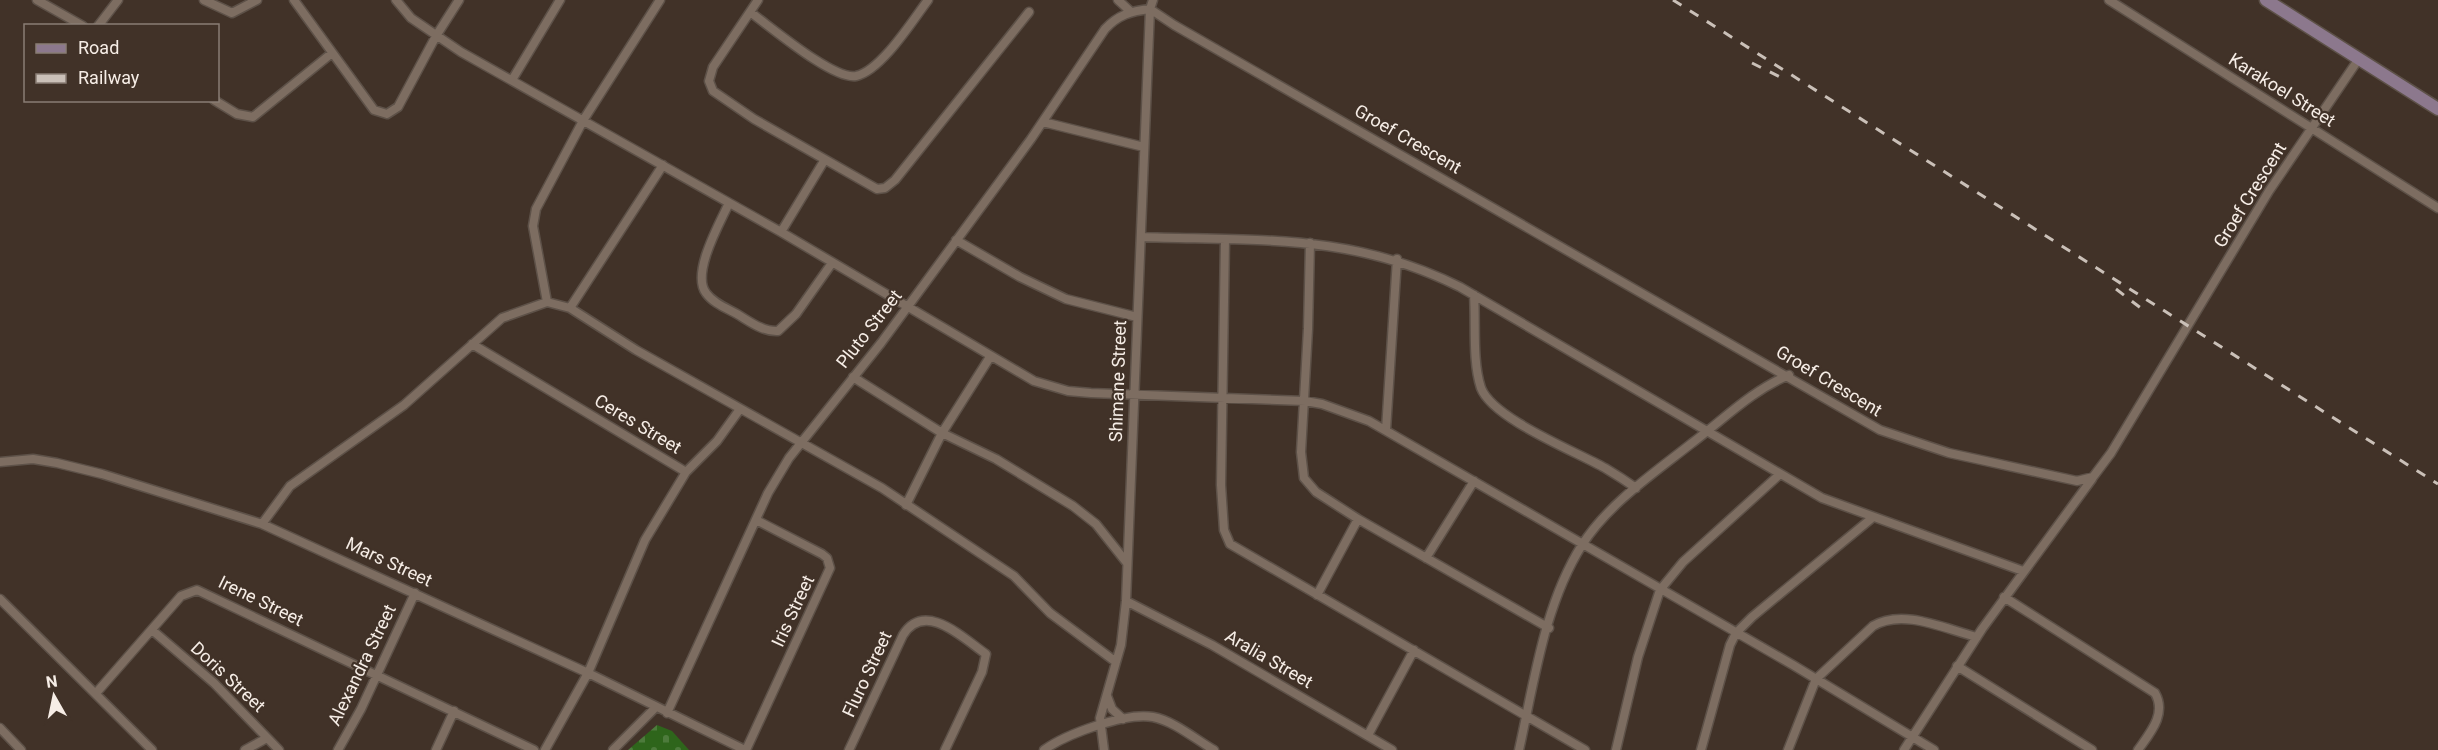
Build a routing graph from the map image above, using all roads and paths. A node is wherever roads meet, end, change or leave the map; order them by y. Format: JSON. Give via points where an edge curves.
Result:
{"nodes":[{"id":1,"x":37,"y":0,"type":"edge"},
{"id":2,"x":118,"y":0,"type":"edge"},
{"id":3,"x":204,"y":0,"type":"edge"},
{"id":4,"x":256,"y":0,"type":"edge"},
{"id":5,"x":294,"y":0,"type":"edge"},
{"id":6,"x":396,"y":0,"type":"edge"},
{"id":7,"x":459,"y":0,"type":"edge"},
{"id":8,"x":560,"y":0,"type":"edge"},
{"id":9,"x":660,"y":0,"type":"edge"},
{"id":10,"x":758,"y":0,"type":"edge"},
{"id":11,"x":928,"y":0,"type":"edge"},
{"id":12,"x":1118,"y":0,"type":"edge"},
{"id":13,"x":2109,"y":0,"type":"edge"},
{"id":14,"x":2266,"y":0,"type":"edge"},
{"id":15,"x":1151,"y":4,"type":"edge"},
{"id":16,"x":1130,"y":11,"type":"junction"},
{"id":17,"x":750,"y":12,"type":"junction"},
{"id":18,"x":1029,"y":12,"type":"dead end"},
{"id":19,"x":79,"y":24,"type":"edge"},
{"id":20,"x":100,"y":24,"type":"edge"},
{"id":21,"x":436,"y":36,"type":"junction"},
{"id":22,"x":332,"y":53,"type":"junction"},
{"id":23,"x":2358,"y":60,"type":"junction"},
{"id":24,"x":512,"y":80,"type":"junction"},
{"id":25,"x":217,"y":102,"type":"edge"},
{"id":26,"x":2438,"y":109,"type":"edge"},
{"id":27,"x":584,"y":119,"type":"junction"},
{"id":28,"x":1043,"y":122,"type":"junction"},
{"id":29,"x":2311,"y":127,"type":"junction"},
{"id":30,"x":1144,"y":147,"type":"junction"},
{"id":31,"x":825,"y":161,"type":"junction"},
{"id":32,"x":663,"y":165,"type":"junction"},
{"id":33,"x":729,"y":203,"type":"junction"},
{"id":34,"x":2438,"y":208,"type":"edge"},
{"id":35,"x":781,"y":232,"type":"junction"},
{"id":36,"x":1141,"y":237,"type":"junction"},
{"id":37,"x":956,"y":240,"type":"junction"},
{"id":38,"x":1225,"y":240,"type":"junction"},
{"id":39,"x":1310,"y":243,"type":"junction"},
{"id":40,"x":1396,"y":259,"type":"junction"},
{"id":41,"x":832,"y":263,"type":"junction"},
{"id":42,"x":1474,"y":295,"type":"junction"},
{"id":43,"x":547,"y":302,"type":"junction"},
{"id":44,"x":908,"y":307,"type":"junction"},
{"id":45,"x":570,"y":308,"type":"junction"},
{"id":46,"x":1137,"y":317,"type":"junction"},
{"id":47,"x":472,"y":344,"type":"junction"},
{"id":48,"x":990,"y":357,"type":"junction"},
{"id":49,"x":1789,"y":375,"type":"junction"},
{"id":50,"x":853,"y":377,"type":"junction"},
{"id":51,"x":1134,"y":395,"type":"junction"},
{"id":52,"x":1222,"y":400,"type":"junction"},
{"id":53,"x":1305,"y":401,"type":"junction"},
{"id":54,"x":740,"y":409,"type":"junction"},
{"id":55,"x":1386,"y":430,"type":"junction"},
{"id":56,"x":942,"y":432,"type":"junction"},
{"id":57,"x":1707,"y":432,"type":"junction"},
{"id":58,"x":801,"y":443,"type":"junction"},
{"id":59,"x":0,"y":462,"type":"edge"},
{"id":60,"x":686,"y":472,"type":"junction"},
{"id":61,"x":1779,"y":475,"type":"junction"},
{"id":62,"x":2093,"y":477,"type":"junction"},
{"id":63,"x":1474,"y":481,"type":"junction"},
{"id":64,"x":1636,"y":488,"type":"junction"},
{"id":65,"x":906,"y":505,"type":"junction"},
{"id":66,"x":1872,"y":518,"type":"junction"},
{"id":67,"x":1358,"y":519,"type":"junction"},
{"id":68,"x":756,"y":520,"type":"junction"},
{"id":69,"x":262,"y":524,"type":"junction"},
{"id":70,"x":1582,"y":545,"type":"junction"},
{"id":71,"x":1426,"y":558,"type":"junction"},
{"id":72,"x":1127,"y":563,"type":"junction"},
{"id":73,"x":2023,"y":571,"type":"junction"},
{"id":74,"x":1660,"y":590,"type":"junction"},
{"id":75,"x":415,"y":593,"type":"junction"},
{"id":76,"x":1317,"y":595,"type":"junction"},
{"id":77,"x":2004,"y":597,"type":"junction"},
{"id":78,"x":0,"y":598,"type":"edge"},
{"id":79,"x":1126,"y":601,"type":"junction"},
{"id":80,"x":1548,"y":628,"type":"junction"},
{"id":81,"x":152,"y":630,"type":"junction"},
{"id":82,"x":1736,"y":633,"type":"junction"},
{"id":83,"x":1977,"y":637,"type":"junction"},
{"id":84,"x":1413,"y":650,"type":"junction"},
{"id":85,"x":1116,"y":662,"type":"junction"},
{"id":86,"x":1957,"y":666,"type":"junction"},
{"id":87,"x":588,"y":673,"type":"junction"},
{"id":88,"x":377,"y":675,"type":"junction"},
{"id":89,"x":1816,"y":679,"type":"junction"},
{"id":90,"x":97,"y":693,"type":"junction"},
{"id":91,"x":1106,"y":696,"type":"junction"},
{"id":92,"x":656,"y":707,"type":"junction"},
{"id":93,"x":454,"y":711,"type":"junction"},
{"id":94,"x":667,"y":712,"type":"junction"},
{"id":95,"x":1524,"y":716,"type":"junction"},
{"id":96,"x":1123,"y":719,"type":"junction"},
{"id":97,"x":1100,"y":726,"type":"junction"},
{"id":98,"x":0,"y":728,"type":"edge"},
{"id":99,"x":1368,"y":735,"type":"junction"},
{"id":100,"x":1914,"y":736,"type":"junction"},
{"id":101,"x":267,"y":738,"type":"junction"},
{"id":102,"x":21,"y":750,"type":"edge"},
{"id":103,"x":152,"y":750,"type":"edge"},
{"id":104,"x":245,"y":750,"type":"edge"},
{"id":105,"x":279,"y":750,"type":"edge"},
{"id":106,"x":338,"y":750,"type":"edge"},
{"id":107,"x":436,"y":750,"type":"edge"},
{"id":108,"x":534,"y":750,"type":"edge"},
{"id":109,"x":545,"y":750,"type":"edge"},
{"id":110,"x":613,"y":750,"type":"edge"},
{"id":111,"x":745,"y":750,"type":"edge"},
{"id":112,"x":849,"y":750,"type":"edge"},
{"id":113,"x":945,"y":750,"type":"edge"},
{"id":114,"x":1044,"y":750,"type":"edge"},
{"id":115,"x":1104,"y":750,"type":"edge"},
{"id":116,"x":1214,"y":750,"type":"edge"},
{"id":117,"x":1392,"y":750,"type":"edge"},
{"id":118,"x":1519,"y":750,"type":"edge"},
{"id":119,"x":1585,"y":750,"type":"edge"},
{"id":120,"x":1616,"y":750,"type":"edge"},
{"id":121,"x":1701,"y":750,"type":"edge"},
{"id":122,"x":1788,"y":750,"type":"edge"},
{"id":123,"x":1904,"y":750,"type":"edge"},
{"id":124,"x":1934,"y":750,"type":"edge"},
{"id":125,"x":2092,"y":750,"type":"edge"},
{"id":126,"x":2138,"y":750,"type":"edge"}],
"edges":[{"from":1,"to":19,"type":"street"},
{"from":2,"to":20,"type":"street"},
{"from":3,"to":4,"type":"street","via":[[232,13]]},
{"from":5,"to":22,"type":"street"},
{"from":6,"to":21,"type":"street","via":[[411,18]]},
{"from":7,"to":21,"type":"street"},
{"from":8,"to":24,"type":"street"},
{"from":9,"to":27,"type":"street"},
{"from":10,"to":17,"type":"street"},
{"from":11,"to":17,"type":"street","via":[[879,61],[856,76],[834,71]]},
{"from":12,"to":16,"type":"street"},
{"from":13,"to":29,"type":"street","name":"Karakoel Street"},
{"from":14,"to":23,"type":"main road"},
{"from":15,"to":16,"type":"street","name":"Pluto Street"},
{"from":15,"to":30,"type":"street","name":"Shimane Street"},
{"from":15,"to":49,"type":"street","name":"Groef Crescent"},
{"from":16,"to":28,"type":"street","name":"Pluto Street","via":[[1105,29]]},
{"from":17,"to":31,"type":"street","via":[[713,67],[710,87],[728,103]]},
{"from":18,"to":31,"type":"street","via":[[889,186],[872,188]]},
{"from":21,"to":22,"type":"street","via":[[398,107],[387,114],[374,110]]},
{"from":21,"to":24,"type":"street"},
{"from":22,"to":25,"type":"street","via":[[253,117],[237,114]]},
{"from":23,"to":26,"type":"main road"},
{"from":23,"to":29,"type":"street","name":"Groef Crescent"},
{"from":24,"to":27,"type":"street"},
{"from":27,"to":32,"type":"street"},
{"from":27,"to":43,"type":"street","via":[[534,217]]},
{"from":28,"to":30,"type":"street"},
{"from":28,"to":37,"type":"street","name":"Pluto Street"},
{"from":29,"to":34,"type":"street","name":"Karakoel Street"},
{"from":29,"to":62,"type":"street","name":"Groef Crescent"},
{"from":30,"to":36,"type":"street","name":"Shimane Street"},
{"from":31,"to":35,"type":"street"},
{"from":32,"to":33,"type":"street"},
{"from":32,"to":45,"type":"street"},
{"from":33,"to":35,"type":"street"},
{"from":33,"to":41,"type":"street","via":[[701,274],[704,289],[715,302],[765,330],[778,331],[796,314]]},
{"from":35,"to":41,"type":"street"},
{"from":36,"to":38,"type":"street"},
{"from":36,"to":46,"type":"street","name":"Shimane Street"},
{"from":37,"to":44,"type":"street","name":"Pluto Street"},
{"from":37,"to":46,"type":"street","via":[[1066,299]]},
{"from":38,"to":39,"type":"street"},
{"from":38,"to":52,"type":"street"},
{"from":39,"to":40,"type":"street"},
{"from":39,"to":53,"type":"street"},
{"from":40,"to":42,"type":"street"},
{"from":40,"to":55,"type":"street"},
{"from":41,"to":44,"type":"street"},
{"from":42,"to":57,"type":"street"},
{"from":42,"to":64,"type":"street","via":[[1479,379],[1489,400],[1538,434]]},
{"from":43,"to":45,"type":"street"},
{"from":43,"to":47,"type":"street","via":[[502,318]]},
{"from":44,"to":48,"type":"street"},
{"from":44,"to":50,"type":"street","name":"Pluto Street"},
{"from":45,"to":54,"type":"street"},
{"from":46,"to":51,"type":"street","name":"Shimane Street"},
{"from":47,"to":60,"type":"street","name":"Ceres Street"},
{"from":47,"to":69,"type":"street","via":[[404,405],[290,486]]},
{"from":48,"to":51,"type":"street","via":[[1034,381],[1068,391]]},
{"from":48,"to":56,"type":"street"},
{"from":49,"to":57,"type":"street","via":[[1751,395]]},
{"from":49,"to":62,"type":"street","name":"Groef Crescent","via":[[1880,430],[1910,441],[2038,474],[2077,481]]},
{"from":50,"to":56,"type":"street"},
{"from":50,"to":58,"type":"street","name":"Pluto Street"},
{"from":51,"to":52,"type":"street"},
{"from":51,"to":72,"type":"street","name":"Shimane Street"},
{"from":52,"to":53,"type":"street"},
{"from":52,"to":76,"type":"street","via":[[1221,485],[1226,537],[1243,554]]},
{"from":53,"to":55,"type":"street","via":[[1337,408]]},
{"from":53,"to":67,"type":"street","via":[[1301,452],[1304,478],[1316,492]]},
{"from":54,"to":58,"type":"street"},
{"from":54,"to":60,"type":"street","via":[[717,441]]},
{"from":55,"to":63,"type":"street"},
{"from":56,"to":65,"type":"street"},
{"from":56,"to":72,"type":"street","via":[[996,459],[1073,506],[1096,524]]},
{"from":57,"to":61,"type":"street"},
{"from":57,"to":64,"type":"street"},
{"from":58,"to":65,"type":"street"},
{"from":58,"to":68,"type":"street","name":"Pluto Street","via":[[780,472]]},
{"from":59,"to":69,"type":"street","name":"Mars Street","via":[[33,459],[57,463]]},
{"from":60,"to":87,"type":"street","name":"Ceres Street","via":[[645,540]]},
{"from":61,"to":66,"type":"street"},
{"from":61,"to":74,"type":"street","via":[[1683,562]]},
{"from":62,"to":73,"type":"street"},
{"from":63,"to":70,"type":"street"},
{"from":63,"to":71,"type":"street"},
{"from":64,"to":70,"type":"street"},
{"from":65,"to":85,"type":"street","via":[[1014,576],[1050,613]]},
{"from":66,"to":73,"type":"street"},
{"from":66,"to":82,"type":"street"},
{"from":67,"to":71,"type":"street"},
{"from":67,"to":76,"type":"street"},
{"from":68,"to":94,"type":"street","name":"Pluto Street"},
{"from":68,"to":111,"type":"street","name":"Iris Street","via":[[822,554],[830,568]]},
{"from":69,"to":75,"type":"street","name":"Mars Street"},
{"from":70,"to":74,"type":"street"},
{"from":70,"to":80,"type":"street"},
{"from":71,"to":80,"type":"street"},
{"from":72,"to":79,"type":"street","name":"Shimane Street"},
{"from":73,"to":77,"type":"street"},
{"from":74,"to":82,"type":"street"},
{"from":74,"to":120,"type":"street","via":[[1638,657]]},
{"from":75,"to":87,"type":"street","name":"Mars Street"},
{"from":75,"to":88,"type":"street","name":"Alexandra Street"},
{"from":76,"to":84,"type":"street"},
{"from":77,"to":83,"type":"street"},
{"from":77,"to":126,"type":"street","via":[[2155,693],[2160,708],[2158,719]]},
{"from":78,"to":90,"type":"street"},
{"from":79,"to":85,"type":"street","name":"Shimane Street"},
{"from":79,"to":99,"type":"street","name":"Aralia Street","via":[[1212,645]]},
{"from":80,"to":95,"type":"street"},
{"from":81,"to":88,"type":"street","name":"Irene Street","via":[[182,596],[197,590]]},
{"from":81,"to":90,"type":"street","name":"Irene Street"},
{"from":81,"to":101,"type":"street","name":"Doris Street","via":[[214,683]]},
{"from":82,"to":89,"type":"street"},
{"from":82,"to":121,"type":"street"},
{"from":83,"to":86,"type":"street"},
{"from":83,"to":89,"type":"street","via":[[1904,618],[1882,620]]},
{"from":84,"to":95,"type":"street"},
{"from":84,"to":99,"type":"street"},
{"from":85,"to":91,"type":"street","name":"Shimane Street"},
{"from":86,"to":100,"type":"street"},
{"from":86,"to":125,"type":"street"},
{"from":87,"to":92,"type":"street","name":"Mars Street"},
{"from":87,"to":109,"type":"street","name":"Ceres Street"},
{"from":88,"to":93,"type":"street","name":"Irene Street"},
{"from":88,"to":106,"type":"street","name":"Alexandra Street"},
{"from":89,"to":100,"type":"street"},
{"from":89,"to":122,"type":"street"},
{"from":90,"to":103,"type":"street"},
{"from":91,"to":96,"type":"street"},
{"from":91,"to":97,"type":"street","name":"Shimane Street"},
{"from":92,"to":94,"type":"street","name":"Mars Street"},
{"from":92,"to":110,"type":"street"},
{"from":93,"to":107,"type":"street"},
{"from":93,"to":108,"type":"street","name":"Irene Street"},
{"from":94,"to":111,"type":"street","name":"Mars Street"},
{"from":95,"to":118,"type":"street"},
{"from":95,"to":119,"type":"street"},
{"from":96,"to":97,"type":"street"},
{"from":96,"to":116,"type":"street","via":[[1144,716],[1162,720]]},
{"from":97,"to":114,"type":"street"},
{"from":97,"to":115,"type":"street","name":"Shimane Street"},
{"from":98,"to":102,"type":"street"},
{"from":99,"to":117,"type":"street","name":"Aralia Street"},
{"from":100,"to":123,"type":"street"},
{"from":100,"to":124,"type":"street"},
{"from":101,"to":104,"type":"street"},
{"from":101,"to":105,"type":"street","name":"Doris Street"},
{"from":112,"to":113,"type":"street","name":"Fluro Street","via":[[903,635],[913,622],[926,619],[942,624],[986,654],[982,672]]}]}
